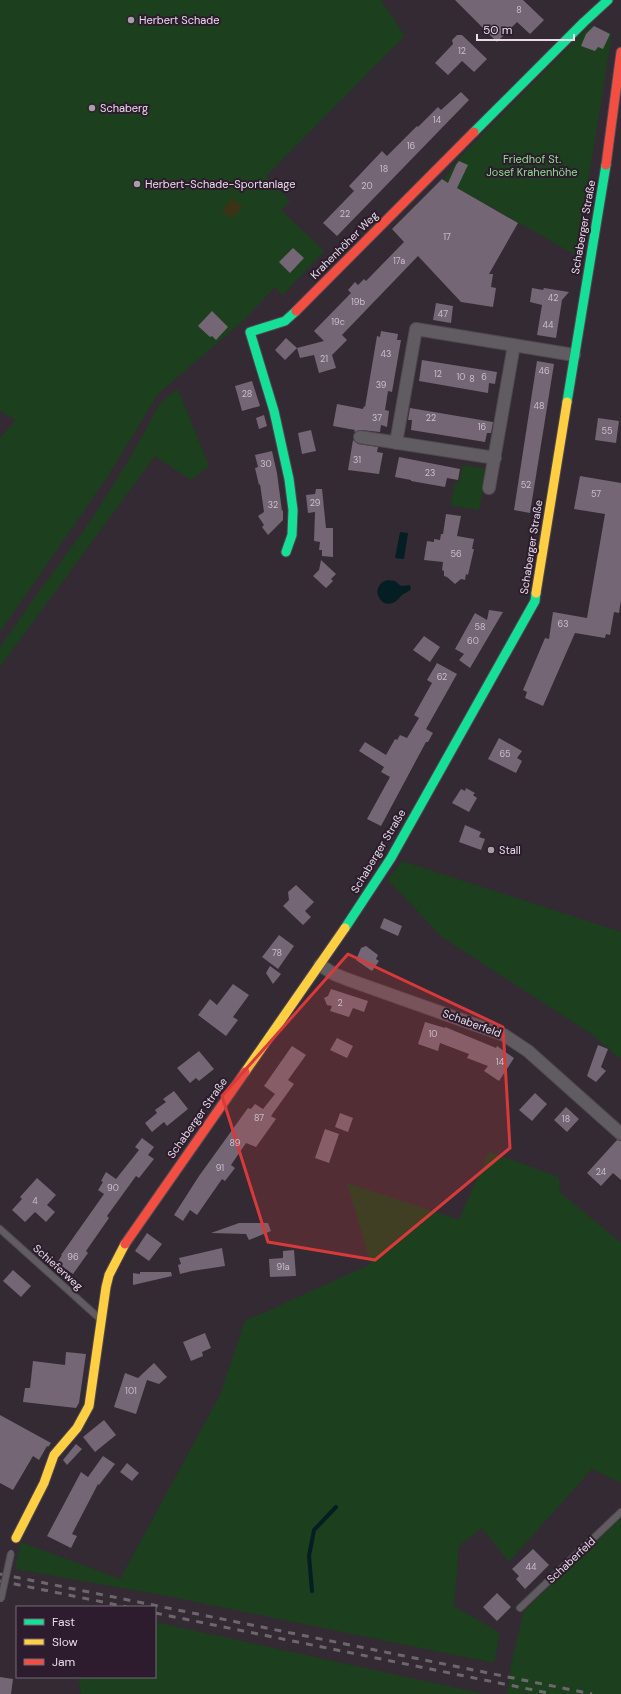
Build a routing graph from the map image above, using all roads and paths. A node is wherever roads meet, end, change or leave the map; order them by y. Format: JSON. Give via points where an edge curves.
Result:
{"nodes":[{"id":1,"x":608,"y":0,"type":"edge"},
{"id":2,"x":621,"y":52,"type":"edge"},
{"id":3,"x":514,"y":345,"type":"junction"},
{"id":4,"x":574,"y":355,"type":"junction"},
{"id":5,"x":360,"y":437,"type":"dead end"},
{"id":6,"x":396,"y":443,"type":"junction"},
{"id":7,"x":495,"y":458,"type":"junction"},
{"id":8,"x":489,"y":488,"type":"dead end"},
{"id":9,"x":286,"y":552,"type":"dead end"},
{"id":10,"x":320,"y":964,"type":"junction"},
{"id":11,"x":621,"y":1134,"type":"edge"},
{"id":12,"x":0,"y":1229,"type":"edge"},
{"id":13,"x":102,"y":1321,"type":"junction"},
{"id":14,"x":621,"y":1512,"type":"edge"},
{"id":15,"x":14,"y":1546,"type":"joint"},
{"id":16,"x":1,"y":1601,"type":"edge"},
{"id":17,"x":520,"y":1608,"type":"dead end"}],
"edges":[{"from":1,"to":9,"type":"street","name":"Krahenhöher Weg","via":[[291,316],[285,321],[250,332],[279,434],[291,495],[294,522],[291,543]]},
{"from":2,"to":4,"type":"street","name":"Schaberger Straße","via":[[604,178]]},
{"from":3,"to":4,"type":"street"},
{"from":3,"to":6,"type":"street","via":[[416,329]]},
{"from":3,"to":7,"type":"street"},
{"from":4,"to":10,"type":"street","name":"Schaberger Straße","via":[[535,601],[391,858]]},
{"from":5,"to":6,"type":"street"},
{"from":6,"to":7,"type":"street"},
{"from":7,"to":8,"type":"street"},
{"from":10,"to":11,"type":"street","name":"Schaberfeld","via":[[349,980],[504,1035],[528,1051]]},
{"from":10,"to":13,"type":"street","name":"Schaberger Straße","via":[[122,1248],[108,1275]]},
{"from":12,"to":13,"type":"lane","name":"Schieferweg"},
{"from":13,"to":15,"type":"street","name":"Schaberger Straße","via":[[88,1410],[77,1428],[54,1455],[44,1483]]},
{"from":14,"to":17,"type":"lane","name":"Schaberfeld"},
{"from":15,"to":16,"type":"lane","name":"Schaberger Straße","bridge":true}]}
